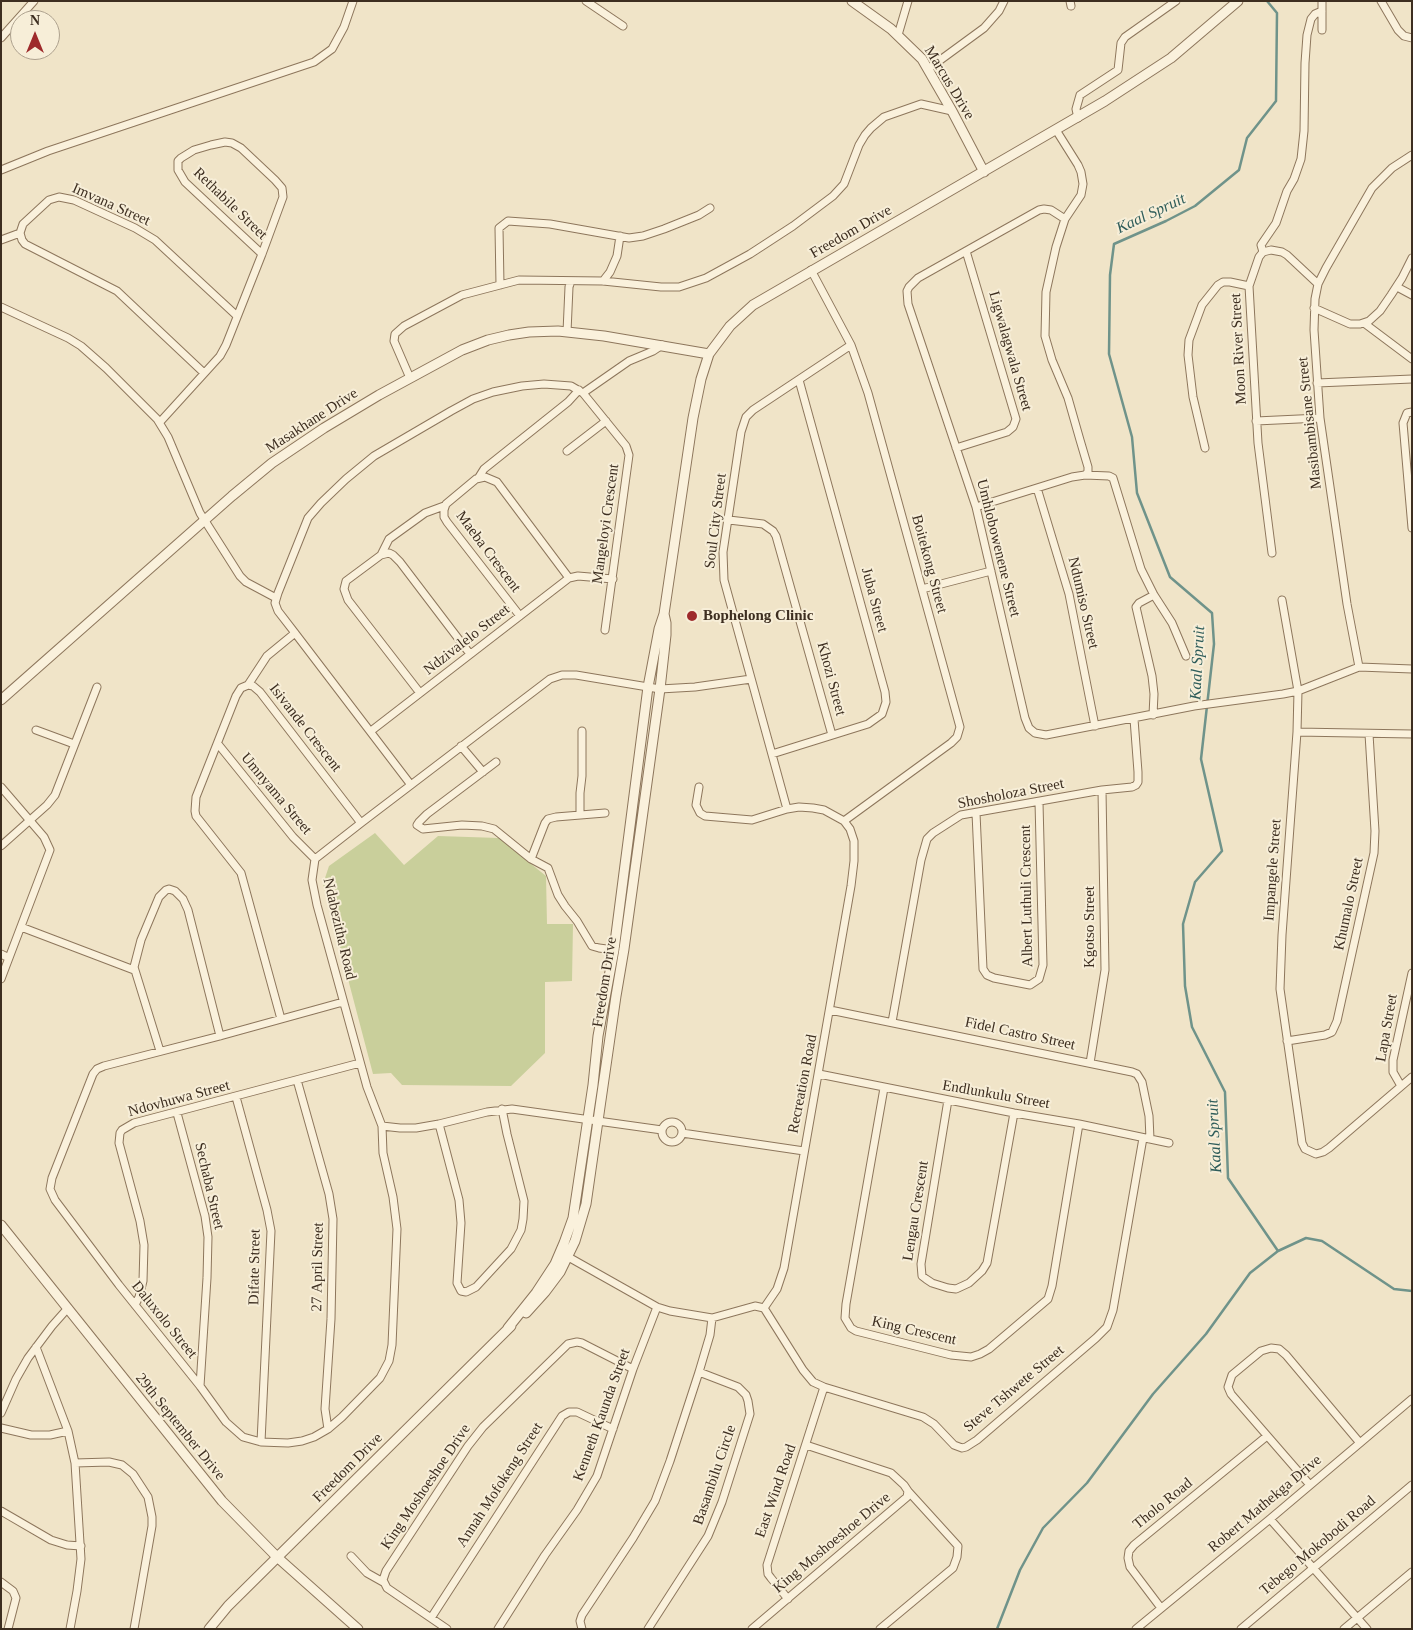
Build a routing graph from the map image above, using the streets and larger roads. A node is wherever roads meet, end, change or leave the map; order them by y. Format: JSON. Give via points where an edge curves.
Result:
{"nodes":[{"id":1,"x":34,"y":1,"type":"edge"},
{"id":2,"x":353,"y":1,"type":"edge"},
{"id":3,"x":586,"y":1,"type":"edge"},
{"id":4,"x":852,"y":1,"type":"edge"},
{"id":5,"x":908,"y":1,"type":"edge"},
{"id":6,"x":1004,"y":1,"type":"edge"},
{"id":7,"x":1176,"y":1,"type":"edge"},
{"id":8,"x":1322,"y":1,"type":"edge"},
{"id":9,"x":1381,"y":1,"type":"edge"},
{"id":10,"x":1237,"y":2,"type":"edge"},
{"id":11,"x":864,"y":5,"type":"edge"},
{"id":12,"x":1322,"y":11,"type":"junction"},
{"id":13,"x":622,"y":26,"type":"dead end"},
{"id":14,"x":1322,"y":30,"type":"dead end"},
{"id":15,"x":898,"y":35,"type":"junction"},
{"id":16,"x":1,"y":38,"type":"edge"},
{"id":17,"x":1412,"y":38,"type":"edge"},
{"id":18,"x":928,"y":69,"type":"junction"},
{"id":19,"x":952,"y":111,"type":"junction"},
{"id":20,"x":1078,"y":118,"type":"junction"},
{"id":21,"x":1056,"y":130,"type":"junction"},
{"id":22,"x":1412,"y":154,"type":"edge"},
{"id":23,"x":1,"y":170,"type":"edge"},
{"id":24,"x":984,"y":172,"type":"junction"},
{"id":25,"x":710,"y":208,"type":"dead end"},
{"id":26,"x":1065,"y":219,"type":"junction"},
{"id":27,"x":20,"y":233,"type":"junction"},
{"id":28,"x":620,"y":236,"type":"junction"},
{"id":29,"x":1,"y":240,"type":"edge"},
{"id":30,"x":966,"y":251,"type":"junction"},
{"id":31,"x":1263,"y":252,"type":"junction"},
{"id":32,"x":262,"y":254,"type":"junction"},
{"id":33,"x":1411,"y":263,"type":"edge"},
{"id":34,"x":811,"y":270,"type":"junction"},
{"id":35,"x":572,"y":281,"type":"junction"},
{"id":36,"x":603,"y":281,"type":"junction"},
{"id":37,"x":1318,"y":284,"type":"junction"},
{"id":38,"x":500,"y":285,"type":"junction"},
{"id":39,"x":1249,"y":286,"type":"junction"},
{"id":40,"x":1397,"y":287,"type":"junction"},
{"id":41,"x":1412,"y":295,"type":"edge"},
{"id":42,"x":1,"y":307,"type":"edge"},
{"id":43,"x":1314,"y":308,"type":"junction"},
{"id":44,"x":237,"y":316,"type":"junction"},
{"id":45,"x":1364,"y":323,"type":"junction"},
{"id":46,"x":567,"y":332,"type":"junction"},
{"id":47,"x":662,"y":345,"type":"junction"},
{"id":48,"x":851,"y":345,"type":"junction"},
{"id":49,"x":709,"y":354,"type":"junction"},
{"id":50,"x":1412,"y":358,"type":"edge"},
{"id":51,"x":204,"y":372,"type":"junction"},
{"id":52,"x":410,"y":378,"type":"junction"},
{"id":53,"x":1412,"y":379,"type":"edge"},
{"id":54,"x":799,"y":380,"type":"junction"},
{"id":55,"x":1317,"y":383,"type":"junction"},
{"id":56,"x":581,"y":391,"type":"junction"},
{"id":57,"x":1412,"y":412,"type":"edge"},
{"id":58,"x":1320,"y":418,"type":"junction"},
{"id":59,"x":606,"y":421,"type":"junction"},
{"id":60,"x":1256,"y":421,"type":"junction"},
{"id":61,"x":160,"y":422,"type":"junction"},
{"id":62,"x":956,"y":448,"type":"junction"},
{"id":63,"x":1205,"y":448,"type":"dead end"},
{"id":64,"x":567,"y":451,"type":"dead end"},
{"id":65,"x":1085,"y":475,"type":"junction"},
{"id":66,"x":479,"y":478,"type":"junction"},
{"id":67,"x":1037,"y":488,"type":"junction"},
{"id":68,"x":444,"y":506,"type":"junction"},
{"id":69,"x":976,"y":507,"type":"junction"},
{"id":70,"x":204,"y":520,"type":"junction"},
{"id":71,"x":729,"y":520,"type":"junction"},
{"id":72,"x":1412,"y":528,"type":"edge"},
{"id":73,"x":1272,"y":553,"type":"dead end"},
{"id":74,"x":381,"y":555,"type":"junction"},
{"id":75,"x":991,"y":571,"type":"junction"},
{"id":76,"x":569,"y":578,"type":"junction"},
{"id":77,"x":612,"y":579,"type":"junction"},
{"id":78,"x":922,"y":589,"type":"junction"},
{"id":79,"x":1154,"y":595,"type":"junction"},
{"id":80,"x":276,"y":598,"type":"junction"},
{"id":81,"x":1282,"y":600,"type":"dead end"},
{"id":82,"x":664,"y":614,"type":"junction"},
{"id":83,"x":520,"y":616,"type":"junction"},
{"id":84,"x":605,"y":630,"type":"dead end"},
{"id":85,"x":295,"y":634,"type":"junction"},
{"id":86,"x":470,"y":654,"type":"junction"},
{"id":87,"x":1186,"y":656,"type":"dead end"},
{"id":88,"x":1359,"y":667,"type":"junction"},
{"id":89,"x":1412,"y":669,"type":"edge"},
{"id":90,"x":751,"y":679,"type":"junction"},
{"id":91,"x":248,"y":685,"type":"junction"},
{"id":92,"x":648,"y":687,"type":"junction"},
{"id":93,"x":97,"y":688,"type":"dead end"},
{"id":94,"x":660,"y":689,"type":"junction"},
{"id":95,"x":1298,"y":691,"type":"junction"},
{"id":96,"x":420,"y":693,"type":"junction"},
{"id":97,"x":1,"y":700,"type":"edge"},
{"id":98,"x":1153,"y":715,"type":"junction"},
{"id":99,"x":1134,"y":719,"type":"junction"},
{"id":100,"x":1095,"y":726,"type":"junction"},
{"id":101,"x":36,"y":730,"type":"dead end"},
{"id":102,"x":371,"y":731,"type":"junction"},
{"id":103,"x":582,"y":732,"type":"dead end"},
{"id":104,"x":1297,"y":732,"type":"junction"},
{"id":105,"x":1369,"y":734,"type":"junction"},
{"id":106,"x":1412,"y":734,"type":"edge"},
{"id":107,"x":832,"y":736,"type":"junction"},
{"id":108,"x":74,"y":744,"type":"junction"},
{"id":109,"x":218,"y":744,"type":"junction"},
{"id":110,"x":461,"y":746,"type":"junction"},
{"id":111,"x":772,"y":754,"type":"junction"},
{"id":112,"x":496,"y":762,"type":"dead end"},
{"id":113,"x":483,"y":772,"type":"junction"},
{"id":114,"x":411,"y":785,"type":"junction"},
{"id":115,"x":699,"y":786,"type":"dead end"},
{"id":116,"x":1,"y":787,"type":"edge"},
{"id":117,"x":1102,"y":790,"type":"junction"},
{"id":118,"x":1039,"y":802,"type":"junction"},
{"id":119,"x":788,"y":809,"type":"junction"},
{"id":120,"x":605,"y":813,"type":"dead end"},
{"id":121,"x":976,"y":813,"type":"junction"},
{"id":122,"x":580,"y":815,"type":"junction"},
{"id":123,"x":29,"y":820,"type":"junction"},
{"id":124,"x":844,"y":820,"type":"junction"},
{"id":125,"x":361,"y":822,"type":"junction"},
{"id":126,"x":1,"y":846,"type":"edge"},
{"id":127,"x":315,"y":859,"type":"junction"},
{"id":128,"x":531,"y":859,"type":"junction"},
{"id":129,"x":21,"y":927,"type":"junction"},
{"id":130,"x":614,"y":950,"type":"junction"},
{"id":131,"x":1,"y":954,"type":"edge"},
{"id":132,"x":9,"y":958,"type":"junction"},
{"id":133,"x":134,"y":970,"type":"junction"},
{"id":134,"x":1412,"y":973,"type":"edge"},
{"id":135,"x":1,"y":979,"type":"edge"},
{"id":136,"x":343,"y":1002,"type":"junction"},
{"id":137,"x":830,"y":1010,"type":"junction"},
{"id":138,"x":281,"y":1019,"type":"junction"},
{"id":139,"x":892,"y":1022,"type":"junction"},
{"id":140,"x":220,"y":1036,"type":"junction"},
{"id":141,"x":1287,"y":1041,"type":"junction"},
{"id":142,"x":160,"y":1051,"type":"junction"},
{"id":143,"x":360,"y":1063,"type":"junction"},
{"id":144,"x":1090,"y":1063,"type":"junction"},
{"id":145,"x":819,"y":1074,"type":"junction"},
{"id":146,"x":1412,"y":1077,"type":"edge"},
{"id":147,"x":297,"y":1080,"type":"junction"},
{"id":148,"x":1401,"y":1086,"type":"junction"},
{"id":149,"x":884,"y":1088,"type":"junction"},
{"id":150,"x":236,"y":1097,"type":"junction"},
{"id":151,"x":948,"y":1100,"type":"junction"},
{"id":152,"x":502,"y":1109,"type":"junction"},
{"id":153,"x":177,"y":1113,"type":"junction"},
{"id":154,"x":1014,"y":1113,"type":"junction"},
{"id":155,"x":588,"y":1119,"type":"junction"},
{"id":156,"x":598,"y":1121,"type":"junction"},
{"id":157,"x":439,"y":1124,"type":"junction"},
{"id":158,"x":1079,"y":1124,"type":"junction"},
{"id":159,"x":382,"y":1126,"type":"junction"},
{"id":160,"x":662,"y":1130,"type":"junction"},
{"id":161,"x":682,"y":1133,"type":"junction"},
{"id":162,"x":1146,"y":1139,"type":"junction"},
{"id":163,"x":1169,"y":1142,"type":"dead end"},
{"id":164,"x":804,"y":1151,"type":"junction"},
{"id":165,"x":1,"y":1225,"type":"edge"},
{"id":166,"x":564,"y":1254,"type":"junction"},
{"id":167,"x":135,"y":1305,"type":"junction"},
{"id":168,"x":657,"y":1307,"type":"junction"},
{"id":169,"x":68,"y":1308,"type":"junction"},
{"id":170,"x":764,"y":1308,"type":"junction"},
{"id":171,"x":712,"y":1318,"type":"junction"},
{"id":172,"x":36,"y":1347,"type":"junction"},
{"id":173,"x":633,"y":1369,"type":"junction"},
{"id":174,"x":699,"y":1372,"type":"junction"},
{"id":175,"x":200,"y":1386,"type":"junction"},
{"id":176,"x":824,"y":1387,"type":"junction"},
{"id":177,"x":1412,"y":1399,"type":"edge"},
{"id":178,"x":1,"y":1413,"type":"edge"},
{"id":179,"x":1,"y":1428,"type":"edge"},
{"id":180,"x":328,"y":1429,"type":"junction"},
{"id":181,"x":613,"y":1429,"type":"junction"},
{"id":182,"x":68,"y":1431,"type":"junction"},
{"id":183,"x":1267,"y":1436,"type":"junction"},
{"id":184,"x":261,"y":1442,"type":"junction"},
{"id":185,"x":1360,"y":1443,"type":"junction"},
{"id":186,"x":806,"y":1446,"type":"junction"},
{"id":187,"x":75,"y":1463,"type":"junction"},
{"id":188,"x":1310,"y":1485,"type":"junction"},
{"id":189,"x":1412,"y":1485,"type":"edge"},
{"id":190,"x":908,"y":1490,"type":"junction"},
{"id":191,"x":1,"y":1511,"type":"edge"},
{"id":192,"x":1270,"y":1519,"type":"junction"},
{"id":193,"x":81,"y":1546,"type":"junction"},
{"id":194,"x":351,"y":1556,"type":"dead end"},
{"id":195,"x":277,"y":1557,"type":"junction"},
{"id":196,"x":1313,"y":1568,"type":"junction"},
{"id":197,"x":1412,"y":1572,"type":"edge"},
{"id":198,"x":1,"y":1582,"type":"edge"},
{"id":199,"x":383,"y":1582,"type":"junction"},
{"id":200,"x":788,"y":1599,"type":"junction"},
{"id":201,"x":1161,"y":1608,"type":"junction"},
{"id":202,"x":431,"y":1618,"type":"junction"},
{"id":203,"x":1357,"y":1618,"type":"junction"},
{"id":204,"x":8,"y":1629,"type":"edge"},
{"id":205,"x":70,"y":1629,"type":"edge"},
{"id":206,"x":134,"y":1629,"type":"edge"},
{"id":207,"x":209,"y":1629,"type":"edge"},
{"id":208,"x":358,"y":1629,"type":"edge"},
{"id":209,"x":447,"y":1629,"type":"edge"},
{"id":210,"x":498,"y":1629,"type":"edge"},
{"id":211,"x":582,"y":1629,"type":"edge"},
{"id":212,"x":648,"y":1629,"type":"edge"},
{"id":213,"x":752,"y":1629,"type":"edge"},
{"id":214,"x":880,"y":1629,"type":"edge"},
{"id":215,"x":1136,"y":1629,"type":"edge"},
{"id":216,"x":1241,"y":1629,"type":"edge"},
{"id":217,"x":1344,"y":1629,"type":"edge"},
{"id":218,"x":1366,"y":1629,"type":"edge"}],
"edges":[{"from":1,"to":16,"type":"street"},
{"from":2,"to":23,"type":"street","via":[[332,49],[314,62],[48,151]]},
{"from":3,"to":13,"type":"street"},
{"from":4,"to":11,"type":"street","name":"Marcus Drive"},
{"from":5,"to":15,"type":"street"},
{"from":6,"to":18,"type":"street","via":[[984,28]]},
{"from":7,"to":20,"type":"street","via":[[1125,37],[1118,70],[1080,95],[1076,109]]},
{"from":8,"to":12,"type":"street"},
{"from":9,"to":17,"type":"street","via":[[1398,30]]},
{"from":10,"to":20,"type":"street","name":"Freedom Drive","via":[[1170,58]]},
{"from":11,"to":15,"type":"street","name":"Marcus Drive"},
{"from":12,"to":14,"type":"street"},
{"from":12,"to":31,"type":"street","name":"Moon River Street","via":[[1311,19],[1307,35],[1301,159],[1276,223],[1261,245]]},
{"from":15,"to":18,"type":"street","name":"Marcus Drive"},
{"from":18,"to":19,"type":"street","name":"Marcus Drive"},
{"from":19,"to":24,"type":"street","name":"Marcus Drive"},
{"from":19,"to":36,"type":"street","via":[[921,104],[884,117],[865,135],[844,184],[833,196],[750,254],[706,278],[680,287]]},
{"from":20,"to":21,"type":"street","name":"Freedom Drive"},
{"from":21,"to":24,"type":"street","name":"Freedom Drive"},
{"from":21,"to":26,"type":"street","via":[[1078,165],[1082,178],[1081,195]]},
{"from":22,"to":37,"type":"street","name":"Masibambisane Street","via":[[1372,188]]},
{"from":24,"to":34,"type":"street","name":"Freedom Drive"},
{"from":25,"to":28,"type":"street","via":[[643,236]]},
{"from":26,"to":30,"type":"street","name":"Umhlobowenene Street","via":[[1051,210],[1041,209]]},
{"from":26,"to":65,"type":"street","via":[[1047,286],[1045,336],[1068,398],[1088,467]]},
{"from":27,"to":29,"type":"street"},
{"from":27,"to":44,"type":"street","name":"Imvana Street","via":[[23,224],[50,200],[59,197],[74,200],[155,240]]},
{"from":27,"to":51,"type":"street","via":[[29,247],[117,291]]},
{"from":28,"to":36,"type":"street","via":[[617,256]]},
{"from":28,"to":38,"type":"street","via":[[550,224],[508,221],[499,228]]},
{"from":30,"to":62,"type":"street","name":"Umhlobowenene Street","via":[[918,278],[907,291],[908,304]]},
{"from":30,"to":62,"type":"street","name":"Ligwalagwala Street","via":[[1016,419],[1007,432]]},
{"from":31,"to":37,"type":"street","via":[[1282,252]]},
{"from":31,"to":39,"type":"street","name":"Moon River Street","via":[[1257,260]]},
{"from":32,"to":32,"type":"street","name":"Rethabile Street","via":[[283,197],[280,185],[232,143],[211,145],[180,158],[178,170],[185,182]]},
{"from":32,"to":44,"type":"street","name":"Rethabile Street"},
{"from":33,"to":40,"type":"street"},
{"from":34,"to":48,"type":"street","name":"Boitekong Street"},
{"from":34,"to":49,"type":"street","name":"Freedom Drive","via":[[753,305],[730,326]]},
{"from":35,"to":36,"type":"street"},
{"from":35,"to":38,"type":"street","via":[[519,280]]},
{"from":35,"to":46,"type":"street"},
{"from":37,"to":43,"type":"street","name":"Masibambisane Street"},
{"from":38,"to":52,"type":"street","via":[[462,295],[396,332],[394,341]]},
{"from":39,"to":60,"type":"street","name":"Moon River Street"},
{"from":39,"to":63,"type":"street","via":[[1230,282],[1218,285],[1202,305],[1189,340],[1194,402]]},
{"from":40,"to":41,"type":"street"},
{"from":40,"to":45,"type":"street","via":[[1374,318]]},
{"from":42,"to":61,"type":"street","via":[[80,346]]},
{"from":43,"to":45,"type":"street","via":[[1350,324]]},
{"from":43,"to":55,"type":"street","name":"Masibambisane Street"},
{"from":44,"to":51,"type":"street","name":"Rethabile Street","via":[[223,351]]},
{"from":45,"to":50,"type":"street"},
{"from":46,"to":47,"type":"street","name":"Masakhane Drive"},
{"from":46,"to":52,"type":"street","name":"Masakhane Drive","via":[[529,332],[488,340]]},
{"from":47,"to":49,"type":"street","name":"Masakhane Drive"},
{"from":47,"to":56,"type":"street","name":"Maeba Crescent"},
{"from":48,"to":54,"type":"street","name":"Soul City Street"},
{"from":48,"to":78,"type":"street","name":"Boitekong Street","via":[[868,393]]},
{"from":49,"to":82,"type":"street","name":"Freedom Drive","via":[[693,418]]},
{"from":51,"to":61,"type":"street","name":"Rethabile Street"},
{"from":52,"to":70,"type":"street","name":"Masakhane Drive","via":[[285,453]]},
{"from":53,"to":55,"type":"street"},
{"from":54,"to":71,"type":"street","name":"Soul City Street","via":[[746,416]]},
{"from":54,"to":107,"type":"street","name":"Juba Street","via":[[886,697],[884,710],[876,719]]},
{"from":55,"to":58,"type":"street","name":"Masibambisane Street"},
{"from":56,"to":59,"type":"street","name":"Mangeloyi Crescent"},
{"from":56,"to":66,"type":"street","name":"Maeba Crescent","via":[[484,469]]},
{"from":56,"to":80,"type":"street","via":[[571,386],[544,384],[493,392],[450,411],[374,456],[308,518]]},
{"from":57,"to":72,"type":"street","via":[[1406,413],[1403,423]]},
{"from":58,"to":60,"type":"street","name":"Moon River Street"},
{"from":58,"to":88,"type":"street","name":"Masibambisane Street"},
{"from":59,"to":64,"type":"street"},
{"from":59,"to":77,"type":"street","name":"Mangeloyi Crescent","via":[[630,455]]},
{"from":60,"to":73,"type":"street"},
{"from":61,"to":70,"type":"street"},
{"from":62,"to":69,"type":"street","name":"Umhlobowenene Street"},
{"from":65,"to":67,"type":"street"},
{"from":65,"to":79,"type":"street","via":[[1108,476],[1115,480],[1137,559]]},
{"from":66,"to":68,"type":"street","name":"Maeba Crescent"},
{"from":66,"to":76,"type":"street","via":[[497,482]]},
{"from":67,"to":69,"type":"street"},
{"from":67,"to":100,"type":"street","name":"Ndumiso Street","via":[[1069,594]]},
{"from":68,"to":74,"type":"street","via":[[418,517],[389,539]]},
{"from":68,"to":83,"type":"street","name":"Maeba Crescent","via":[[446,522]]},
{"from":69,"to":75,"type":"street","name":"Umhlobowenene Street"},
{"from":70,"to":80,"type":"street","via":[[244,580]]},
{"from":70,"to":97,"type":"street","name":"Masakhane Drive"},
{"from":71,"to":90,"type":"street","name":"Soul City Street","via":[[723,574]]},
{"from":71,"to":107,"type":"street","name":"Khozi Street","via":[[763,524],[776,536]]},
{"from":74,"to":86,"type":"street","via":[[389,553],[396,557]]},
{"from":74,"to":96,"type":"street","via":[[346,580],[345,591],[348,600]]},
{"from":75,"to":78,"type":"street"},
{"from":75,"to":100,"type":"street","name":"Umhlobowenene Street","via":[[1029,728],[1046,735]]},
{"from":76,"to":77,"type":"street"},
{"from":76,"to":83,"type":"street","name":"Ndzivalelo Street"},
{"from":77,"to":84,"type":"street","name":"Mangeloyi Crescent"},
{"from":78,"to":124,"type":"street","name":"Boitekong Street","via":[[959,722],[959,732],[951,743]]},
{"from":79,"to":87,"type":"street"},
{"from":79,"to":98,"type":"street","via":[[1136,607],[1152,676]]},
{"from":80,"to":85,"type":"street","via":[[277,608]]},
{"from":81,"to":95,"type":"street","name":"Impangele Street"},
{"from":82,"to":92,"type":"street","name":"Freedom Drive"},
{"from":82,"to":94,"type":"street","name":"Freedom Drive","via":[[666,635]]},
{"from":83,"to":86,"type":"street","name":"Ndzivalelo Street"},
{"from":85,"to":91,"type":"street","via":[[267,656]]},
{"from":85,"to":102,"type":"street"},
{"from":86,"to":96,"type":"street","name":"Ndzivalelo Street"},
{"from":88,"to":89,"type":"street"},
{"from":88,"to":95,"type":"street","name":"Umhlobowenene Street"},
{"from":90,"to":94,"type":"street","name":"Ndabezitha Road"},
{"from":90,"to":111,"type":"street","name":"Soul City Street"},
{"from":91,"to":109,"type":"street","name":"Isivande Crescent","via":[[238,691]]},
{"from":91,"to":125,"type":"street","name":"Isivande Crescent","via":[[260,692]]},
{"from":92,"to":94,"type":"street","name":"Ndabezitha Road"},
{"from":92,"to":110,"type":"street","name":"Ndabezitha Road","via":[[569,674],[556,677],[544,682]]},
{"from":92,"to":130,"type":"street","name":"Freedom Drive"},
{"from":93,"to":108,"type":"street"},
{"from":94,"to":156,"type":"street","name":"Freedom Drive"},
{"from":95,"to":98,"type":"street","name":"Umhlobowenene Street"},
{"from":95,"to":104,"type":"street","name":"Impangele Street"},
{"from":96,"to":102,"type":"street","name":"Ndzivalelo Street"},
{"from":98,"to":99,"type":"street","name":"Umhlobowenene Street"},
{"from":99,"to":100,"type":"street","name":"Umhlobowenene Street"},
{"from":99,"to":117,"type":"street","name":"Shosholoza Street","via":[[1138,782],[1132,787]]},
{"from":101,"to":108,"type":"street"},
{"from":102,"to":114,"type":"street"},
{"from":103,"to":122,"type":"street"},
{"from":104,"to":105,"type":"street"},
{"from":104,"to":141,"type":"street","name":"Impangele Street","via":[[1280,962]]},
{"from":105,"to":106,"type":"street"},
{"from":105,"to":141,"type":"street","name":"Khumalo Street","via":[[1375,845],[1337,1021],[1332,1032],[1325,1035]]},
{"from":107,"to":111,"type":"street","name":"Juba Street"},
{"from":108,"to":123,"type":"street","via":[[53,798]]},
{"from":109,"to":127,"type":"street","name":"Umnyama Street","via":[[293,837]]},
{"from":109,"to":138,"type":"street","name":"Isivande Crescent","via":[[196,797],[196,816],[241,873]]},
{"from":110,"to":113,"type":"street"},
{"from":110,"to":114,"type":"street","name":"Ndabezitha Road"},
{"from":111,"to":119,"type":"street","name":"Soul City Street"},
{"from":112,"to":113,"type":"street"},
{"from":113,"to":128,"type":"street","via":[[417,825],[426,829],[462,825],[490,828]]},
{"from":114,"to":125,"type":"street","name":"Ndabezitha Road"},
{"from":115,"to":119,"type":"street","via":[[696,805],[705,816],[752,820]]},
{"from":116,"to":123,"type":"street"},
{"from":117,"to":118,"type":"street","name":"Shosholoza Street"},
{"from":117,"to":144,"type":"street","name":"Kgotso Street","via":[[1105,970]]},
{"from":118,"to":121,"type":"street","name":"Shosholoza Street"},
{"from":118,"to":121,"type":"street","name":"Albert Luthuli Crescent","via":[[1043,971],[1039,980],[1030,985],[994,978],[983,969]]},
{"from":119,"to":124,"type":"street","via":[[824,810]]},
{"from":120,"to":122,"type":"street"},
{"from":121,"to":139,"type":"street","name":"Shosholoza Street","via":[[961,815],[925,843]]},
{"from":122,"to":128,"type":"street","via":[[548,819]]},
{"from":123,"to":126,"type":"street"},
{"from":123,"to":129,"type":"street","via":[[46,839],[50,850]]},
{"from":124,"to":137,"type":"street","name":"Recreation Road","via":[[853,837],[854,861]]},
{"from":125,"to":127,"type":"street","name":"Ndabezitha Road"},
{"from":127,"to":136,"type":"street","name":"Ndabezitha Road","via":[[312,885]]},
{"from":128,"to":130,"type":"street","via":[[549,870],[558,895],[592,946]]},
{"from":129,"to":132,"type":"street"},
{"from":129,"to":133,"type":"street"},
{"from":130,"to":155,"type":"street","name":"Freedom Drive","via":[[598,1036]]},
{"from":131,"to":132,"type":"street"},
{"from":132,"to":135,"type":"street"},
{"from":133,"to":140,"type":"street","via":[[141,940],[159,897],[166,890],[172,890],[183,899],[188,910]]},
{"from":133,"to":142,"type":"street"},
{"from":134,"to":148,"type":"street","name":"Lapa Street","via":[[1393,1060],[1393,1072]]},
{"from":136,"to":138,"type":"street","name":"Daluxolo Street"},
{"from":136,"to":143,"type":"street","name":"Ndabezitha Road"},
{"from":137,"to":139,"type":"street","name":"Fidel Castro Street"},
{"from":137,"to":145,"type":"street","name":"Recreation Road"},
{"from":138,"to":140,"type":"street","name":"Daluxolo Street"},
{"from":139,"to":144,"type":"street","name":"Fidel Castro Street"},
{"from":140,"to":142,"type":"street","name":"Daluxolo Street"},
{"from":141,"to":148,"type":"street","name":"Impangele Street","via":[[1302,1142],[1305,1150],[1310,1152],[1323,1152]]},
{"from":142,"to":167,"type":"street","name":"Daluxolo Street","via":[[104,1066],[93,1074],[50,1184],[55,1200]]},
{"from":143,"to":147,"type":"street","name":"Ndovhuwa Street"},
{"from":143,"to":159,"type":"street","name":"Ndabezitha Road"},
{"from":144,"to":162,"type":"street","name":"Fidel Castro Street","via":[[1132,1072],[1140,1078],[1149,1116]]},
{"from":145,"to":149,"type":"street","name":"Endlunkulu Street"},
{"from":145,"to":164,"type":"street","name":"Recreation Road"},
{"from":146,"to":148,"type":"street"},
{"from":147,"to":150,"type":"street","name":"Ndovhuwa Street"},
{"from":147,"to":180,"type":"street","name":"27 April Street","via":[[334,1219],[325,1409]]},
{"from":149,"to":151,"type":"street","name":"Endlunkulu Street"},
{"from":149,"to":158,"type":"street","name":"King Crescent","via":[[845,1318],[850,1328],[856,1331],[951,1355],[971,1357],[980,1354],[1048,1299]]},
{"from":150,"to":153,"type":"street","name":"Ndovhuwa Street"},
{"from":150,"to":184,"type":"street","name":"Difate Street","via":[[271,1231]]},
{"from":151,"to":154,"type":"street","name":"Endlunkulu Street"},
{"from":151,"to":154,"type":"street","name":"Lengau Crescent","via":[[921,1264],[922,1276],[932,1284],[948,1288],[956,1289],[969,1283],[982,1271],[989,1258]]},
{"from":152,"to":155,"type":"street"},
{"from":152,"to":157,"type":"street"},
{"from":152,"to":157,"type":"street","via":[[524,1201],[521,1230],[511,1248],[476,1287],[466,1292],[461,1291],[457,1284],[461,1223],[459,1200]]},
{"from":153,"to":167,"type":"street","name":"Ndovhuwa Street","via":[[134,1123],[120,1133],[120,1147],[144,1244],[143,1281]]},
{"from":153,"to":175,"type":"street","name":"Sechaba Street","via":[[208,1237]]},
{"from":154,"to":158,"type":"street","name":"Endlunkulu Street"},
{"from":155,"to":156,"type":"street"},
{"from":155,"to":166,"type":"street","name":"Freedom Drive"},
{"from":156,"to":160,"type":"street"},
{"from":156,"to":166,"type":"street","name":"Freedom Drive","via":[[586,1204],[579,1230]]},
{"from":157,"to":159,"type":"street","via":[[407,1129]]},
{"from":158,"to":162,"type":"street","name":"Endlunkulu Street"},
{"from":159,"to":180,"type":"street","name":"Daluxolo Street","via":[[383,1153],[397,1230],[391,1355],[380,1378]]},
{"from":160,"to":161,"type":"street","via":[[666,1124],[674,1122]]},
{"from":160,"to":161,"type":"street","via":[[664,1138],[670,1142],[678,1140]]},
{"from":161,"to":164,"type":"street"},
{"from":162,"to":163,"type":"street","name":"Endlunkulu Street"},
{"from":162,"to":176,"type":"street","name":"Steve Tshwete Street","via":[[1107,1327],[977,1440],[966,1447],[958,1447],[923,1417]]},
{"from":164,"to":170,"type":"street","name":"Recreation Road","via":[[784,1268],[777,1288]]},
{"from":165,"to":169,"type":"street","name":"29th September Drive"},
{"from":166,"to":168,"type":"street"},
{"from":166,"to":195,"type":"street","name":"Freedom Drive","via":[[560,1272],[521,1318]]},
{"from":167,"to":175,"type":"street","name":"Daluxolo Street"},
{"from":168,"to":171,"type":"street"},
{"from":168,"to":173,"type":"street","name":"Kenneth Kaunda Street"},
{"from":169,"to":172,"type":"street"},
{"from":169,"to":195,"type":"street","name":"29th September Drive","via":[[204,1480]]},
{"from":170,"to":171,"type":"street","via":[[755,1306]]},
{"from":170,"to":176,"type":"street","name":"Steve Tshwete Street","via":[[803,1370],[813,1382]]},
{"from":171,"to":174,"type":"street"},
{"from":172,"to":178,"type":"street","via":[[22,1368]]},
{"from":172,"to":182,"type":"street"},
{"from":173,"to":181,"type":"street","name":"Kenneth Kaunda Street"},
{"from":173,"to":199,"type":"street","name":"King Moshoeshoe Drive","via":[[582,1343],[572,1342],[564,1346],[475,1436],[386,1571]]},
{"from":174,"to":211,"type":"street","via":[[655,1501],[582,1615]]},
{"from":174,"to":212,"type":"street","name":"Basambilu Circle","via":[[742,1391],[750,1407],[748,1421],[708,1536]]},
{"from":175,"to":184,"type":"street","name":"Daluxolo Street","via":[[234,1430],[243,1437]]},
{"from":176,"to":186,"type":"street","name":"East Wind Road"},
{"from":177,"to":185,"type":"street","name":"Robert Mathekga Drive"},
{"from":179,"to":182,"type":"street","via":[[42,1436]]},
{"from":180,"to":184,"type":"street","name":"Daluxolo Street","via":[[302,1441]]},
{"from":181,"to":202,"type":"street","name":"Annah Mofokeng Street","via":[[577,1412],[562,1416]]},
{"from":181,"to":210,"type":"street","name":"Kenneth Kaunda Street","via":[[588,1492]]},
{"from":182,"to":187,"type":"street"},
{"from":183,"to":185,"type":"street","via":[[1231,1394],[1228,1383],[1232,1375],[1261,1351],[1275,1348],[1286,1355]]},
{"from":183,"to":188,"type":"street"},
{"from":183,"to":201,"type":"street","name":"Tholo Road","via":[[1129,1551],[1130,1567]]},
{"from":185,"to":188,"type":"street","name":"Robert Mathekga Drive"},
{"from":186,"to":190,"type":"street","name":"King Moshoeshoe Drive","via":[[891,1473]]},
{"from":186,"to":200,"type":"street","name":"East Wind Road","via":[[767,1565],[770,1578]]},
{"from":187,"to":193,"type":"street"},
{"from":187,"to":206,"type":"street","via":[[122,1465],[133,1474],[148,1497],[152,1526]]},
{"from":188,"to":192,"type":"street","name":"Robert Mathekga Drive"},
{"from":189,"to":196,"type":"street","name":"Tebego Mokobodi Road"},
{"from":190,"to":200,"type":"street","name":"King Moshoeshoe Drive","via":[[906,1498]]},
{"from":190,"to":214,"type":"street","via":[[958,1546],[957,1557],[953,1568]]},
{"from":191,"to":193,"type":"street","via":[[51,1540]]},
{"from":192,"to":196,"type":"street"},
{"from":192,"to":201,"type":"street","name":"Robert Mathekga Drive"},
{"from":193,"to":205,"type":"street"},
{"from":194,"to":199,"type":"street","via":[[367,1573]]},
{"from":195,"to":207,"type":"street","name":"Freedom Drive"},
{"from":195,"to":208,"type":"street","name":"29th September Drive"},
{"from":196,"to":203,"type":"street"},
{"from":196,"to":216,"type":"street","name":"Tebego Mokobodi Road"},
{"from":197,"to":203,"type":"street"},
{"from":198,"to":204,"type":"street","via":[[13,1591],[16,1598]]},
{"from":199,"to":202,"type":"street"},
{"from":200,"to":213,"type":"street","name":"King Moshoeshoe Drive"},
{"from":201,"to":215,"type":"street","name":"Robert Mathekga Drive"},
{"from":202,"to":209,"type":"street"},
{"from":203,"to":217,"type":"street"},
{"from":203,"to":218,"type":"street"}]}
